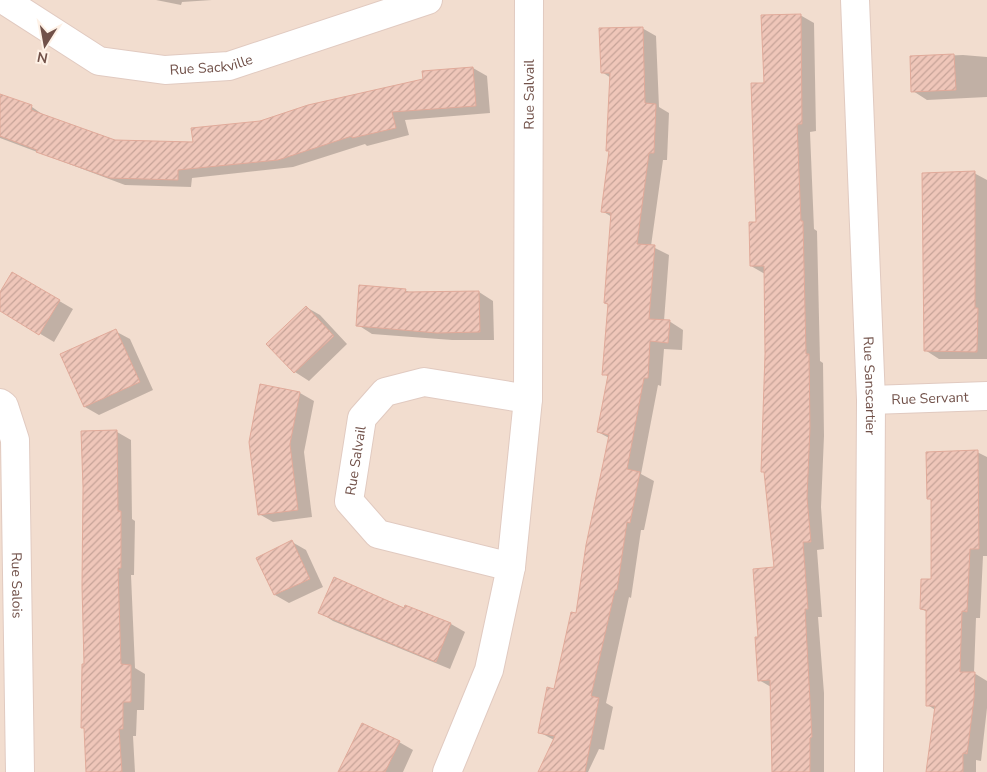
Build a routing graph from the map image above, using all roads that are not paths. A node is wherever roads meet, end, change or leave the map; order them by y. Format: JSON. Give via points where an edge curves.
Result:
{"nodes":[{"id":1,"x":4,"y":0,"type":"edge"},
{"id":2,"x":428,"y":0,"type":"edge"},
{"id":3,"x":529,"y":0,"type":"edge"},
{"id":4,"x":855,"y":0,"type":"edge"},
{"id":5,"x":987,"y":396,"type":"edge"},
{"id":6,"x":528,"y":399,"type":"junction"},
{"id":7,"x":871,"y":400,"type":"junction"},
{"id":8,"x":0,"y":403,"type":"edge"},
{"id":9,"x":511,"y":567,"type":"junction"},
{"id":10,"x":9,"y":642,"type":"edge"},
{"id":11,"x":20,"y":772,"type":"edge"},
{"id":12,"x":447,"y":772,"type":"edge"},
{"id":13,"x":868,"y":772,"type":"edge"}],
"edges":[{"from":1,"to":2,"type":"street","name":"Rue Sackville","via":[[99,61],[165,70],[229,66]]},
{"from":3,"to":6,"type":"street","name":"Rue Salvail"},
{"from":4,"to":7,"type":"street","name":"Rue Sanscartier"},
{"from":5,"to":7,"type":"street","name":"Rue Servant"},
{"from":6,"to":9,"type":"street","name":"Rue Salvail"},
{"from":6,"to":9,"type":"street","name":"Rue Salvail","via":[[424,382],[385,392],[362,418],[349,501],[378,534]]},
{"from":7,"to":13,"type":"street","name":"Rue Sanscartier"},
{"from":8,"to":10,"type":"street","name":"Rue Salois","via":[[4,406],[15,440]]},
{"from":9,"to":12,"type":"street","name":"Rue Salvail","via":[[489,670]]},
{"from":10,"to":11,"type":"street","name":"Rue Salois"}]}
